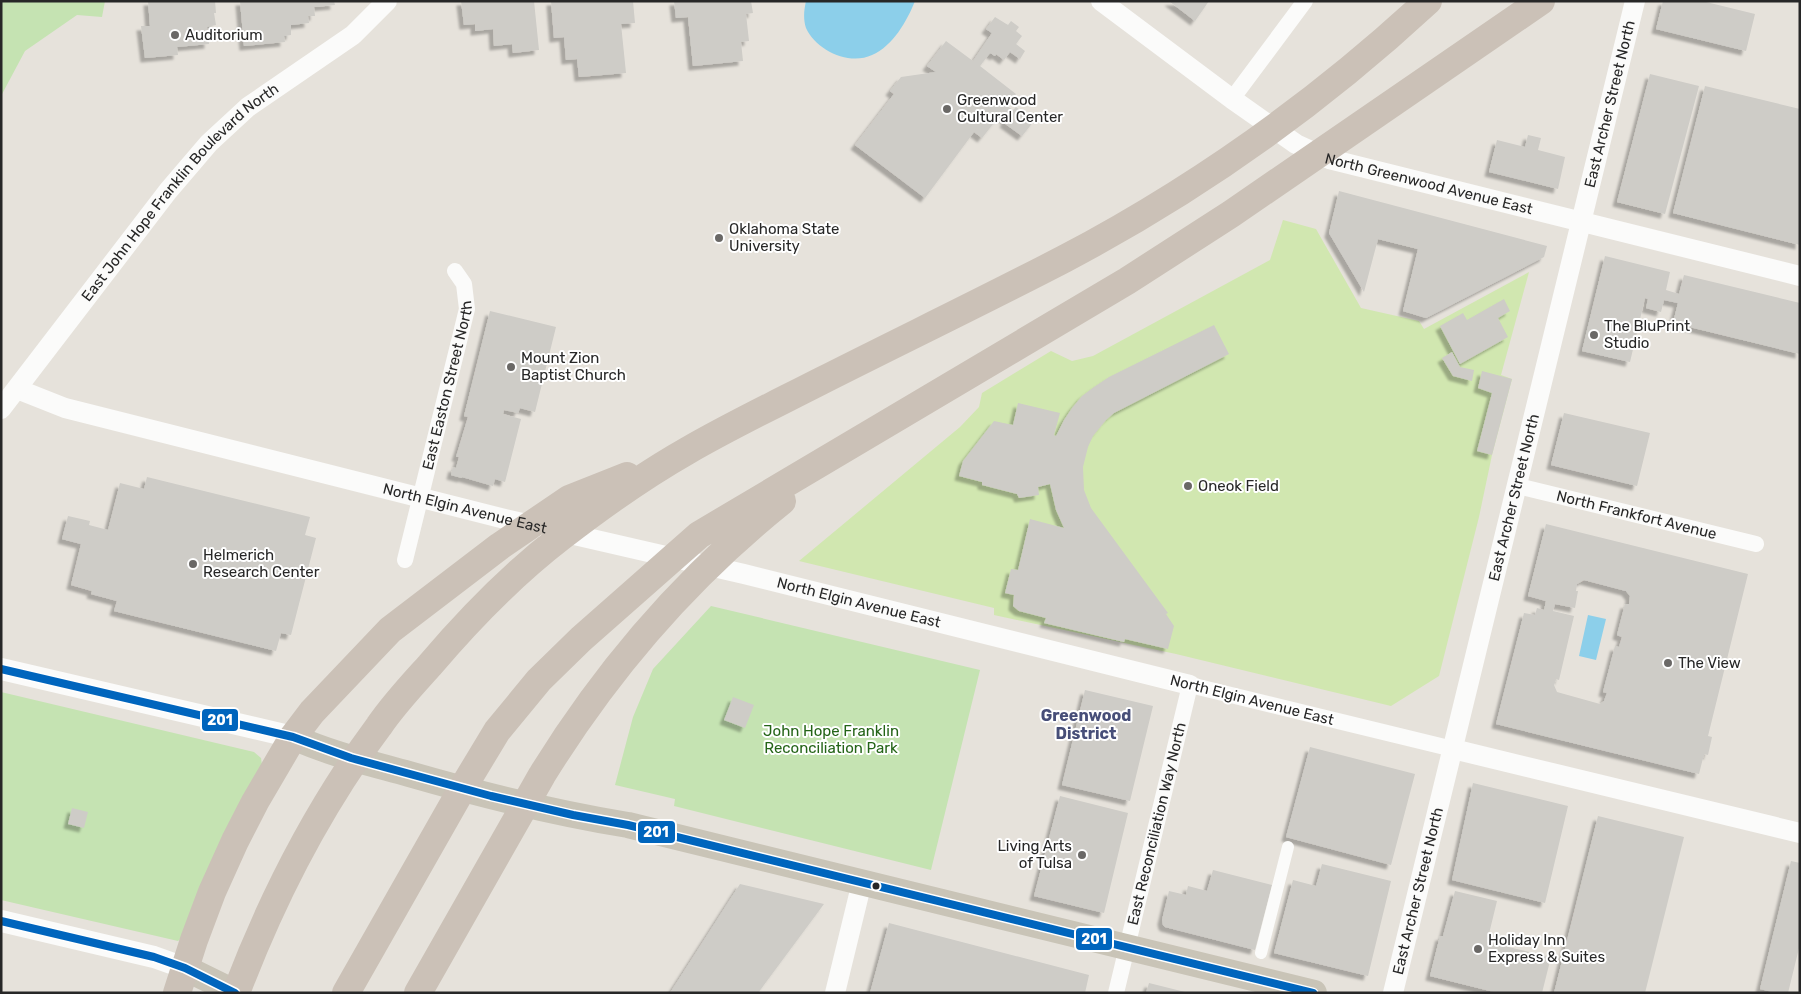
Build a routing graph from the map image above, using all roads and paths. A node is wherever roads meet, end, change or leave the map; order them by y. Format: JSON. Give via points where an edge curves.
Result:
{"nodes":[{"id":1,"x":387,"y":1,"type":"edge"},
{"id":2,"x":1101,"y":1,"type":"edge"},
{"id":3,"x":1306,"y":1,"type":"edge"},
{"id":4,"x":1428,"y":1,"type":"edge"},
{"id":5,"x":1509,"y":1,"type":"edge"},
{"id":6,"x":1541,"y":1,"type":"edge"},
{"id":7,"x":1635,"y":1,"type":"edge"},
{"id":8,"x":1453,"y":62,"type":"junction"},
{"id":9,"x":1232,"y":99,"type":"junction"},
{"id":10,"x":1581,"y":222,"type":"junction"},
{"id":11,"x":456,"y":271,"type":"dead end"},
{"id":12,"x":1800,"y":276,"type":"edge"},
{"id":13,"x":17,"y":388,"type":"junction"},
{"id":14,"x":946,"y":389,"type":"junction"},
{"id":15,"x":1,"y":409,"type":"edge"},
{"id":16,"x":686,"y":452,"type":"junction"},
{"id":17,"x":1518,"y":486,"type":"junction"},
{"id":18,"x":422,"y":496,"type":"junction"},
{"id":19,"x":1756,"y":544,"type":"dead end"},
{"id":20,"x":405,"y":560,"type":"dead end"},
{"id":21,"x":1,"y":669,"type":"edge"},
{"id":22,"x":1190,"y":685,"type":"junction"},
{"id":23,"x":294,"y":737,"type":"junction"},
{"id":24,"x":1453,"y":749,"type":"junction"},
{"id":25,"x":462,"y":789,"type":"junction"},
{"id":26,"x":1800,"y":833,"type":"edge"},
{"id":27,"x":1288,"y":847,"type":"dead end"},
{"id":28,"x":862,"y":882,"type":"junction"},
{"id":29,"x":1,"y":921,"type":"edge"},
{"id":30,"x":1127,"y":947,"type":"junction"},
{"id":31,"x":1261,"y":953,"type":"dead end"},
{"id":32,"x":181,"y":980,"type":"edge"},
{"id":33,"x":236,"y":993,"type":"edge"},
{"id":34,"x":346,"y":993,"type":"edge"},
{"id":35,"x":418,"y":993,"type":"edge"},
{"id":36,"x":835,"y":993,"type":"edge"},
{"id":37,"x":1116,"y":993,"type":"edge"},
{"id":38,"x":1314,"y":993,"type":"edge"},
{"id":39,"x":1393,"y":993,"type":"edge"}],
"edges":[{"from":1,"to":13,"type":"street","name":"East John Hope Franklin Boulevard North","via":[[353,35],[256,101],[209,143],[168,191]]},
{"from":2,"to":9,"type":"street","name":"North Greenwood Avenue East"},
{"from":3,"to":9,"type":"street"},
{"from":4,"to":16,"type":"highway","via":[[1281,124],[1147,213]]},
{"from":5,"to":8,"type":"highway"},
{"from":6,"to":8,"type":"highway"},
{"from":7,"to":10,"type":"street","name":"East Archer Street North"},
{"from":8,"to":14,"type":"highway","via":[[1090,304]]},
{"from":9,"to":10,"type":"street","name":"North Greenwood Avenue East","via":[[1296,144],[1329,159]]},
{"from":10,"to":12,"type":"street","name":"North Greenwood Avenue East"},
{"from":10,"to":17,"type":"street","name":"East Archer Street North"},
{"from":11,"to":18,"type":"street","name":"East Easton Street North","via":[[464,284],[467,309]]},
{"from":13,"to":15,"type":"street","name":"East John Hope Franklin Boulevard North"},
{"from":13,"to":18,"type":"street","name":"North Elgin Avenue East","via":[[65,408]]},
{"from":14,"to":25,"type":"highway","via":[[699,535],[539,680],[496,731]]},
{"from":14,"to":35,"type":"highway","via":[[800,487],[685,589],[637,643],[597,691],[562,742]]},
{"from":16,"to":23,"type":"highway","via":[[568,499],[500,546],[390,630],[332,690]]},
{"from":16,"to":33,"type":"highway","via":[[614,498],[536,558],[461,629],[381,722],[296,858]]},
{"from":17,"to":19,"type":"street","name":"North Frankfort Avenue"},
{"from":17,"to":24,"type":"street","name":"East Archer Street North"},
{"from":18,"to":20,"type":"street","name":"East Easton Street North"},
{"from":18,"to":22,"type":"street","name":"North Elgin Avenue East","via":[[509,520],[744,574]]},
{"from":21,"to":23,"type":"main road"},
{"from":22,"to":24,"type":"street","name":"North Elgin Avenue East"},
{"from":22,"to":30,"type":"street","name":"East Reconciliation Way North"},
{"from":23,"to":25,"type":"main road","via":[[320,749]]},
{"from":23,"to":32,"type":"highway","via":[[235,842],[212,892]]},
{"from":24,"to":26,"type":"street","name":"North Elgin Avenue East"},
{"from":24,"to":39,"type":"street","name":"East Archer Street North"},
{"from":25,"to":28,"type":"main road","via":[[628,825]]},
{"from":25,"to":34,"type":"highway"},
{"from":27,"to":31,"type":"street"},
{"from":28,"to":30,"type":"main road"},
{"from":28,"to":36,"type":"street"},
{"from":29,"to":32,"type":"main road","via":[[154,957]]},
{"from":30,"to":37,"type":"street","name":"East Reconciliation Way North"},
{"from":30,"to":38,"type":"main road"},
{"from":32,"to":33,"type":"main road"}]}
